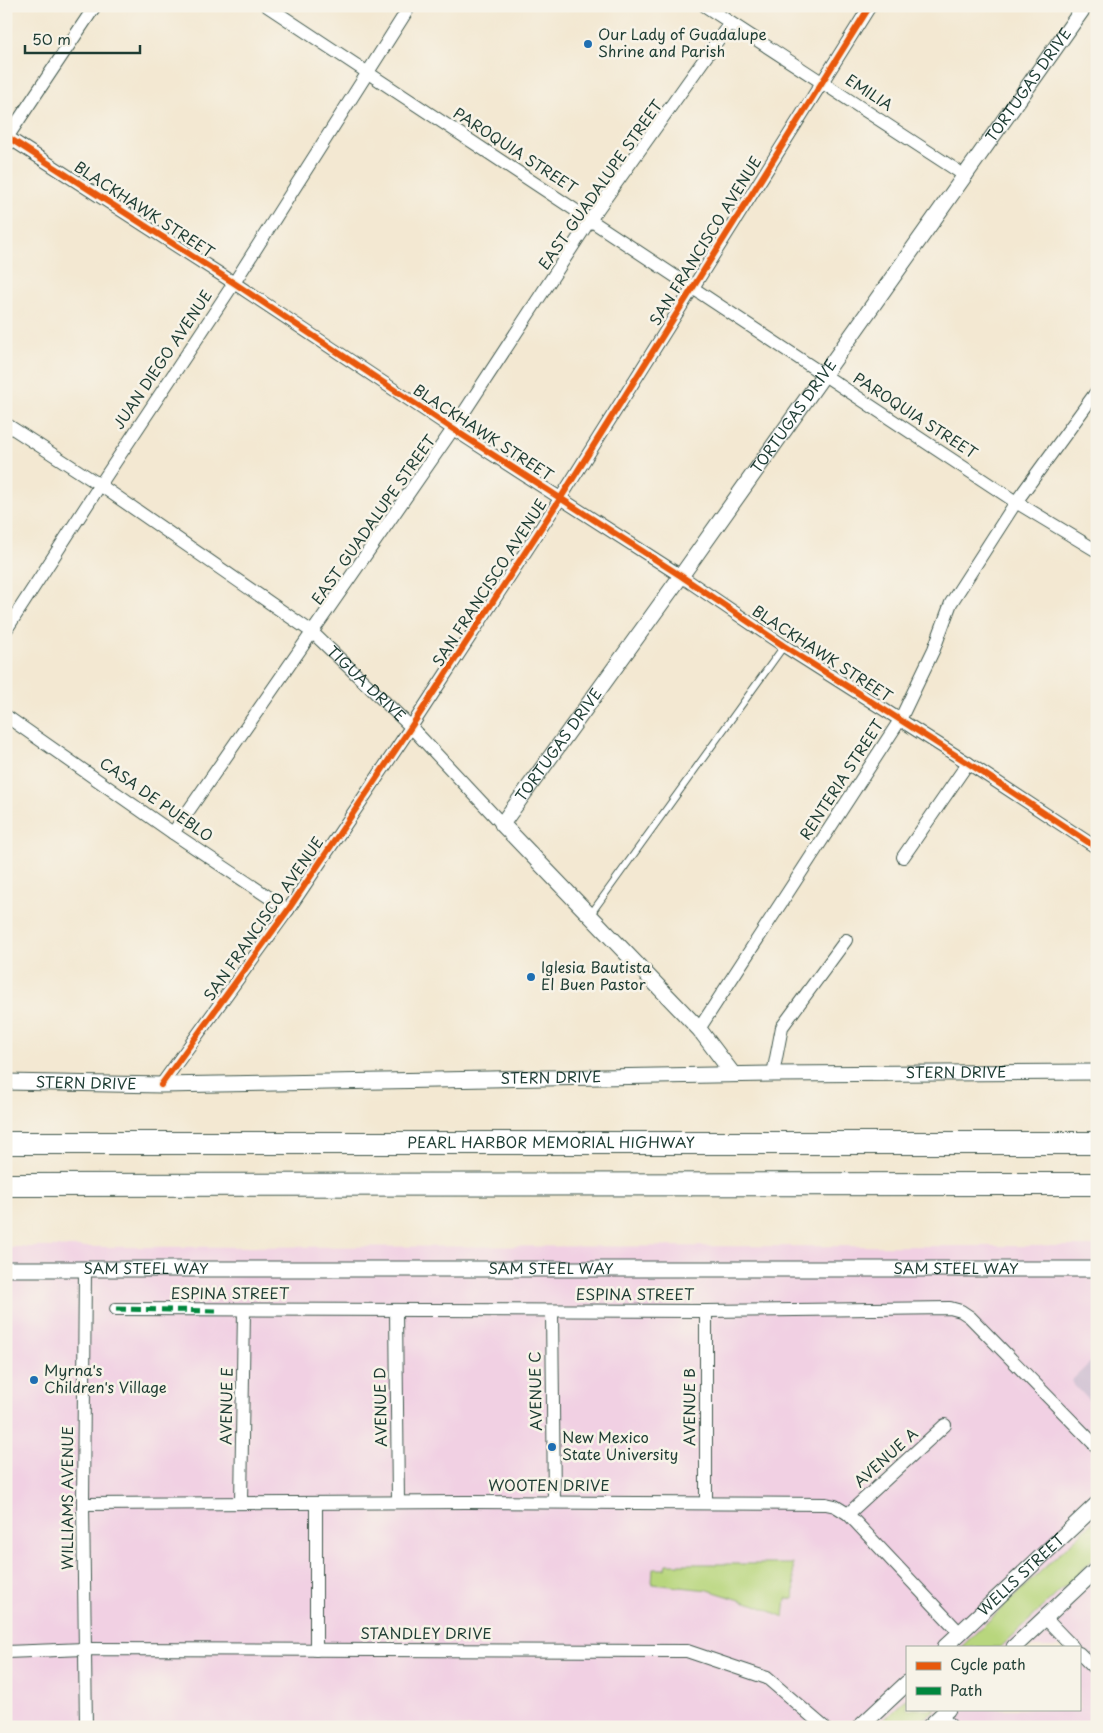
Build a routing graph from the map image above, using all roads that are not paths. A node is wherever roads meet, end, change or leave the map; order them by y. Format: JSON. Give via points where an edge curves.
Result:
{"nodes":[{"id":1,"x":95,"y":6,"type":"edge"},
{"id":2,"x":267,"y":6,"type":"edge"},
{"id":3,"x":410,"y":6,"type":"edge"},
{"id":4,"x":706,"y":6,"type":"edge"},
{"id":5,"x":870,"y":6,"type":"edge"},
{"id":6,"x":1085,"y":6,"type":"edge"},
{"id":7,"x":730,"y":23,"type":"junction"},
{"id":8,"x":367,"y":73,"type":"junction"},
{"id":9,"x":821,"y":82,"type":"junction"},
{"id":10,"x":7,"y":137,"type":"edge"},
{"id":11,"x":964,"y":175,"type":"junction"},
{"id":12,"x":590,"y":220,"type":"junction"},
{"id":13,"x":234,"y":283,"type":"junction"},
{"id":14,"x":691,"y":288,"type":"junction"},
{"id":15,"x":823,"y":375,"type":"junction"},
{"id":16,"x":1097,"y":391,"type":"edge"},
{"id":17,"x":6,"y":424,"type":"edge"},
{"id":18,"x":452,"y":429,"type":"junction"},
{"id":19,"x":100,"y":485,"type":"junction"},
{"id":20,"x":560,"y":499,"type":"junction"},
{"id":21,"x":1016,"y":502,"type":"junction"},
{"id":22,"x":1097,"y":551,"type":"edge"},
{"id":23,"x":681,"y":576,"type":"junction"},
{"id":24,"x":6,"y":630,"type":"edge"},
{"id":25,"x":312,"y":632,"type":"junction"},
{"id":26,"x":784,"y":646,"type":"junction"},
{"id":27,"x":6,"y":716,"type":"edge"},
{"id":28,"x":900,"y":720,"type":"junction"},
{"id":29,"x":411,"y":728,"type":"junction"},
{"id":30,"x":968,"y":763,"type":"junction"},
{"id":31,"x":502,"y":824,"type":"junction"},
{"id":32,"x":173,"y":833,"type":"junction"},
{"id":33,"x":1097,"y":848,"type":"edge"},
{"id":34,"x":903,"y":857,"type":"dead end"},
{"id":35,"x":288,"y":910,"type":"junction"},
{"id":36,"x":590,"y":915,"type":"junction"},
{"id":37,"x":846,"y":940,"type":"dead end"},
{"id":38,"x":699,"y":1029,"type":"junction"},
{"id":39,"x":1097,"y":1072,"type":"edge"},
{"id":40,"x":733,"y":1074,"type":"junction"},
{"id":41,"x":773,"y":1074,"type":"junction"},
{"id":42,"x":6,"y":1082,"type":"edge"},
{"id":43,"x":161,"y":1085,"type":"junction"},
{"id":44,"x":6,"y":1142,"type":"edge"},
{"id":45,"x":1097,"y":1143,"type":"edge"},
{"id":46,"x":1097,"y":1184,"type":"edge"},
{"id":47,"x":6,"y":1185,"type":"edge"},
{"id":48,"x":6,"y":1269,"type":"edge"},
{"id":49,"x":85,"y":1269,"type":"junction"},
{"id":50,"x":1097,"y":1269,"type":"edge"},
{"id":51,"x":116,"y":1309,"type":"dead end"},
{"id":52,"x":244,"y":1310,"type":"junction"},
{"id":53,"x":396,"y":1311,"type":"junction"},
{"id":54,"x":552,"y":1311,"type":"junction"},
{"id":55,"x":706,"y":1311,"type":"junction"},
{"id":56,"x":945,"y":1425,"type":"dead end"},
{"id":57,"x":1097,"y":1447,"type":"edge"},
{"id":58,"x":398,"y":1502,"type":"junction"},
{"id":59,"x":554,"y":1502,"type":"junction"},
{"id":60,"x":706,"y":1502,"type":"junction"},
{"id":61,"x":241,"y":1503,"type":"junction"},
{"id":62,"x":316,"y":1503,"type":"junction"},
{"id":63,"x":83,"y":1504,"type":"junction"},
{"id":64,"x":1097,"y":1504,"type":"edge"},
{"id":65,"x":848,"y":1514,"type":"junction"},
{"id":66,"x":1097,"y":1569,"type":"edge"},
{"id":67,"x":1045,"y":1618,"type":"junction"},
{"id":68,"x":960,"y":1632,"type":"junction"},
{"id":69,"x":946,"y":1646,"type":"edge"},
{"id":70,"x":1015,"y":1646,"type":"edge"},
{"id":71,"x":1072,"y":1646,"type":"edge"},
{"id":72,"x":85,"y":1649,"type":"junction"},
{"id":73,"x":316,"y":1650,"type":"junction"},
{"id":74,"x":6,"y":1652,"type":"edge"},
{"id":75,"x":1080,"y":1655,"type":"edge"},
{"id":76,"x":1097,"y":1671,"type":"edge"},
{"id":77,"x":906,"y":1684,"type":"edge"},
{"id":78,"x":944,"y":1712,"type":"edge"},
{"id":79,"x":86,"y":1727,"type":"edge"},
{"id":80,"x":824,"y":1727,"type":"edge"},
{"id":81,"x":860,"y":1727,"type":"edge"},
{"id":82,"x":929,"y":1727,"type":"edge"},
{"id":83,"x":952,"y":1727,"type":"edge"}],
"edges":[{"from":1,"to":10,"type":"street"},
{"from":2,"to":8,"type":"street","name":"PAROQUIA STREET"},
{"from":3,"to":8,"type":"street","name":"JUAN DIEGO AVENUE"},
{"from":4,"to":7,"type":"street","name":"EMILIA"},
{"from":5,"to":9,"type":"street","name":"SAN FRANCISCO AVENUE"},
{"from":6,"to":11,"type":"street","name":"TORTUGAS DRIVE"},
{"from":7,"to":9,"type":"street","name":"EMILIA"},
{"from":7,"to":12,"type":"street","name":"EAST GUADALUPE STREET"},
{"from":8,"to":12,"type":"street","name":"PAROQUIA STREET"},
{"from":8,"to":13,"type":"street","name":"JUAN DIEGO AVENUE"},
{"from":9,"to":11,"type":"street","name":"EMILIA"},
{"from":9,"to":14,"type":"street","name":"SAN FRANCISCO AVENUE"},
{"from":10,"to":13,"type":"street","name":"BLACKHAWK STREET"},
{"from":11,"to":15,"type":"street","name":"TORTUGAS DRIVE"},
{"from":12,"to":14,"type":"street","name":"PAROQUIA STREET"},
{"from":12,"to":18,"type":"street","name":"EAST GUADALUPE STREET"},
{"from":13,"to":18,"type":"street","name":"BLACKHAWK STREET"},
{"from":13,"to":19,"type":"street","name":"JUAN DIEGO AVENUE"},
{"from":14,"to":15,"type":"street","name":"PAROQUIA STREET"},
{"from":14,"to":20,"type":"street","name":"SAN FRANCISCO AVENUE"},
{"from":15,"to":21,"type":"street","name":"PAROQUIA STREET"},
{"from":15,"to":23,"type":"street","name":"TORTUGAS DRIVE"},
{"from":16,"to":21,"type":"street","name":"RENTERIA STREET"},
{"from":17,"to":19,"type":"street","name":"TIGUA DRIVE"},
{"from":18,"to":20,"type":"street","name":"BLACKHAWK STREET"},
{"from":18,"to":25,"type":"street","name":"EAST GUADALUPE STREET"},
{"from":19,"to":24,"type":"street","name":"JUAN DIEGO AVENUE"},
{"from":19,"to":25,"type":"street","name":"TIGUA DRIVE"},
{"from":20,"to":23,"type":"street","name":"BLACKHAWK STREET"},
{"from":20,"to":29,"type":"street","name":"SAN FRANCISCO AVENUE"},
{"from":21,"to":22,"type":"street","name":"PAROQUIA STREET"},
{"from":21,"to":28,"type":"street","name":"RENTERIA STREET","via":[[951,603],[934,649]]},
{"from":23,"to":26,"type":"street","name":"BLACKHAWK STREET"},
{"from":23,"to":31,"type":"street","name":"TORTUGAS DRIVE"},
{"from":25,"to":29,"type":"street","name":"TIGUA DRIVE"},
{"from":25,"to":32,"type":"street","name":"EAST GUADALUPE STREET"},
{"from":26,"to":28,"type":"street","name":"BLACKHAWK STREET"},
{"from":26,"to":36,"type":"lane"},
{"from":27,"to":32,"type":"street","name":"CASA DE PUEBLO"},
{"from":28,"to":30,"type":"street","name":"BLACKHAWK STREET"},
{"from":28,"to":38,"type":"street","name":"RENTERIA STREET"},
{"from":29,"to":31,"type":"street","name":"TIGUA DRIVE"},
{"from":29,"to":35,"type":"street","name":"SAN FRANCISCO AVENUE"},
{"from":30,"to":33,"type":"street","name":"BLACKHAWK STREET"},
{"from":30,"to":34,"type":"street"},
{"from":31,"to":36,"type":"street","name":"TIGUA DRIVE"},
{"from":32,"to":35,"type":"street","name":"CASA DE PUEBLO"},
{"from":35,"to":43,"type":"street","name":"SAN FRANCISCO AVENUE"},
{"from":36,"to":38,"type":"street","name":"TIGUA DRIVE"},
{"from":37,"to":41,"type":"street","via":[[782,1027]]},
{"from":38,"to":40,"type":"street","name":"TIGUA DRIVE"},
{"from":39,"to":41,"type":"street","name":"STERN DRIVE"},
{"from":40,"to":41,"type":"street","name":"STERN DRIVE"},
{"from":40,"to":43,"type":"street","name":"STERN DRIVE"},
{"from":42,"to":43,"type":"street","name":"STERN DRIVE"},
{"from":44,"to":45,"type":"highway","name":"PEARL HARBOR MEMORIAL HIGHWAY"},
{"from":46,"to":47,"type":"highway"},
{"from":48,"to":49,"type":"street","name":"SAM STEEL WAY"},
{"from":49,"to":50,"type":"street","name":"SAM STEEL WAY"},
{"from":49,"to":63,"type":"street","name":"WILLIAMS AVENUE"},
{"from":51,"to":52,"type":"street","name":"ESPINA STREET"},
{"from":52,"to":53,"type":"street","name":"ESPINA STREET"},
{"from":52,"to":61,"type":"street","name":"AVENUE E"},
{"from":53,"to":54,"type":"street","name":"ESPINA STREET"},
{"from":53,"to":58,"type":"street","name":"AVENUE D"},
{"from":54,"to":55,"type":"street","name":"ESPINA STREET"},
{"from":54,"to":59,"type":"street","name":"AVENUE C"},
{"from":55,"to":57,"type":"street","name":"ESPINA STREET","via":[[950,1308],[961,1311]]},
{"from":55,"to":60,"type":"street","name":"AVENUE B"},
{"from":56,"to":65,"type":"street","name":"AVENUE A"},
{"from":58,"to":59,"type":"street","name":"WOOTEN DRIVE"},
{"from":58,"to":62,"type":"street","name":"WOOTEN DRIVE"},
{"from":59,"to":60,"type":"street","name":"WOOTEN DRIVE"},
{"from":60,"to":65,"type":"street","name":"WOOTEN DRIVE","via":[[826,1504]]},
{"from":61,"to":62,"type":"street","name":"WOOTEN DRIVE"},
{"from":61,"to":63,"type":"street","name":"WOOTEN DRIVE"},
{"from":62,"to":73,"type":"street"},
{"from":63,"to":72,"type":"street","name":"WILLIAMS AVENUE"},
{"from":64,"to":68,"type":"street","name":"WELLS STREET"},
{"from":65,"to":68,"type":"street","name":"WOOTEN DRIVE"},
{"from":66,"to":67,"type":"street"},
{"from":67,"to":70,"type":"street"},
{"from":67,"to":71,"type":"street"},
{"from":68,"to":69,"type":"street","name":"WELLS STREET"},
{"from":72,"to":73,"type":"street","name":"STANDLEY DRIVE"},
{"from":72,"to":74,"type":"street","name":"STANDLEY DRIVE"},
{"from":72,"to":79,"type":"street","name":"WILLIAMS AVENUE"},
{"from":73,"to":80,"type":"street","name":"STANDLEY DRIVE","via":[[687,1651],[767,1678]]},
{"from":75,"to":76,"type":"street"},
{"from":77,"to":81,"type":"street"},
{"from":78,"to":82,"type":"street"},
{"from":78,"to":83,"type":"street"}]}
